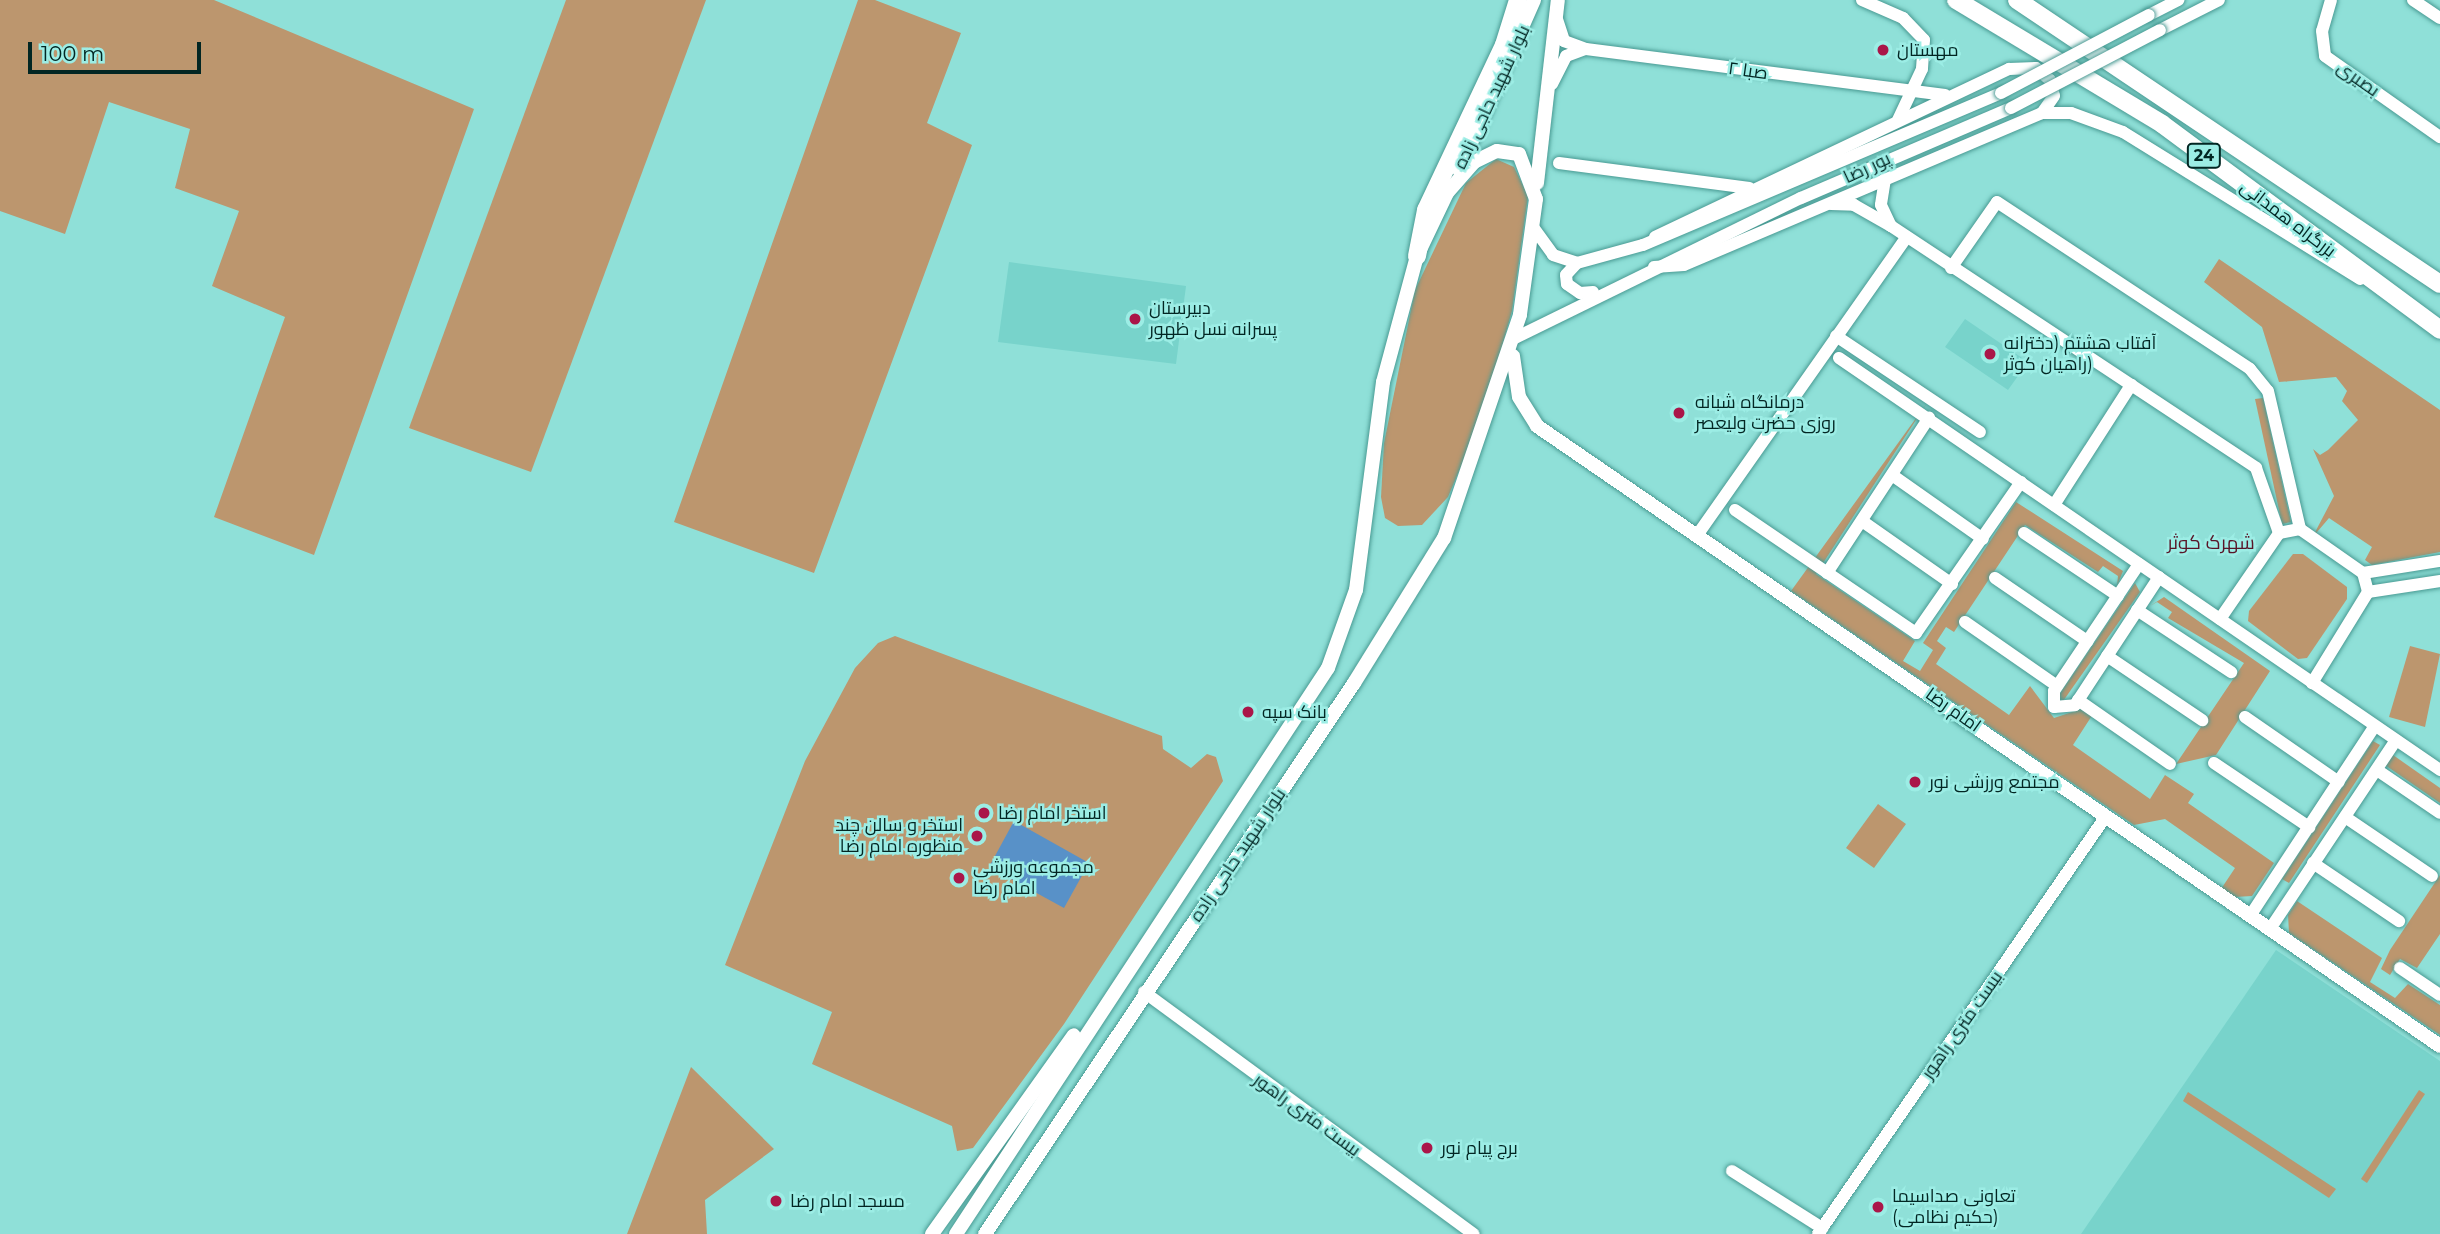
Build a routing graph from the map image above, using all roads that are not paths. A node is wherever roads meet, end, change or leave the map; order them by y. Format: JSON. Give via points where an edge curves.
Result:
{"nodes":[{"id":1,"x":1518,"y":0,"type":"edge"},
{"id":2,"x":1534,"y":0,"type":"edge"},
{"id":3,"x":1862,"y":0,"type":"edge"},
{"id":4,"x":1956,"y":0,"type":"edge"},
{"id":5,"x":2017,"y":0,"type":"edge"},
{"id":6,"x":2178,"y":0,"type":"edge"},
{"id":7,"x":2219,"y":0,"type":"edge"},
{"id":8,"x":2332,"y":0,"type":"edge"},
{"id":9,"x":2413,"y":0,"type":"edge"},
{"id":10,"x":1558,"y":1,"type":"edge"},
{"id":11,"x":2440,"y":19,"type":"edge"},
{"id":12,"x":1586,"y":49,"type":"junction"},
{"id":13,"x":1910,"y":94,"type":"junction"},
{"id":14,"x":1954,"y":94,"type":"junction"},
{"id":15,"x":2042,"y":113,"type":"junction"},
{"id":16,"x":1542,"y":117,"type":"junction"},
{"id":17,"x":1898,"y":120,"type":"junction"},
{"id":18,"x":2440,"y":136,"type":"edge"},
{"id":19,"x":1559,"y":163,"type":"dead end"},
{"id":20,"x":1885,"y":179,"type":"junction"},
{"id":21,"x":1749,"y":188,"type":"junction"},
{"id":22,"x":1447,"y":192,"type":"junction"},
{"id":23,"x":1536,"y":199,"type":"junction"},
{"id":24,"x":1822,"y":205,"type":"junction"},
{"id":25,"x":1891,"y":226,"type":"junction"},
{"id":26,"x":1533,"y":227,"type":"junction"},
{"id":27,"x":1907,"y":237,"type":"junction"},
{"id":28,"x":1643,"y":245,"type":"junction"},
{"id":29,"x":1417,"y":256,"type":"junction"},
{"id":30,"x":1577,"y":263,"type":"junction"},
{"id":31,"x":1654,"y":267,"type":"junction"},
{"id":32,"x":1951,"y":268,"type":"junction"},
{"id":33,"x":2440,"y":284,"type":"edge"},
{"id":34,"x":1605,"y":290,"type":"junction"},
{"id":35,"x":2397,"y":300,"type":"junction"},
{"id":36,"x":2440,"y":330,"type":"edge"},
{"id":37,"x":1836,"y":336,"type":"junction"},
{"id":38,"x":1514,"y":341,"type":"junction"},
{"id":39,"x":1839,"y":358,"type":"dead end"},
{"id":40,"x":2130,"y":385,"type":"junction"},
{"id":41,"x":1929,"y":418,"type":"junction"},
{"id":42,"x":1980,"y":432,"type":"dead end"},
{"id":43,"x":1892,"y":475,"type":"junction"},
{"id":44,"x":2021,"y":482,"type":"junction"},
{"id":45,"x":2054,"y":505,"type":"junction"},
{"id":46,"x":1735,"y":510,"type":"dead end"},
{"id":47,"x":1862,"y":521,"type":"junction"},
{"id":48,"x":2300,"y":529,"type":"junction"},
{"id":49,"x":2024,"y":533,"type":"dead end"},
{"id":50,"x":2279,"y":533,"type":"junction"},
{"id":51,"x":1698,"y":534,"type":"junction"},
{"id":52,"x":1983,"y":539,"type":"junction"},
{"id":53,"x":2440,"y":561,"type":"edge"},
{"id":54,"x":2139,"y":564,"type":"junction"},
{"id":55,"x":1828,"y":573,"type":"junction"},
{"id":56,"x":2363,"y":573,"type":"junction"},
{"id":57,"x":2159,"y":577,"type":"junction"},
{"id":58,"x":1995,"y":578,"type":"dead end"},
{"id":59,"x":2440,"y":581,"type":"edge"},
{"id":60,"x":1952,"y":584,"type":"junction"},
{"id":61,"x":2368,"y":592,"type":"junction"},
{"id":62,"x":2118,"y":596,"type":"junction"},
{"id":63,"x":2137,"y":610,"type":"junction"},
{"id":64,"x":2220,"y":620,"type":"junction"},
{"id":65,"x":1965,"y":622,"type":"dead end"},
{"id":66,"x":2087,"y":641,"type":"junction"},
{"id":67,"x":2107,"y":656,"type":"junction"},
{"id":68,"x":2231,"y":671,"type":"dead end"},
{"id":69,"x":2312,"y":683,"type":"junction"},
{"id":70,"x":2057,"y":686,"type":"junction"},
{"id":71,"x":2078,"y":700,"type":"junction"},
{"id":72,"x":2245,"y":717,"type":"dead end"},
{"id":73,"x":2202,"y":720,"type":"dead end"},
{"id":74,"x":2375,"y":726,"type":"junction"},
{"id":75,"x":2396,"y":740,"type":"junction"},
{"id":76,"x":2214,"y":763,"type":"dead end"},
{"id":77,"x":2170,"y":764,"type":"dead end"},
{"id":78,"x":2377,"y":769,"type":"junction"},
{"id":79,"x":2440,"y":771,"type":"edge"},
{"id":80,"x":2339,"y":782,"type":"junction"},
{"id":81,"x":2440,"y":813,"type":"edge"},
{"id":82,"x":2106,"y":816,"type":"junction"},
{"id":83,"x":2345,"y":817,"type":"junction"},
{"id":84,"x":2309,"y":827,"type":"junction"},
{"id":85,"x":2314,"y":863,"type":"junction"},
{"id":86,"x":2432,"y":876,"type":"dead end"},
{"id":87,"x":2250,"y":916,"type":"junction"},
{"id":88,"x":2399,"y":921,"type":"dead end"},
{"id":89,"x":2270,"y":929,"type":"junction"},
{"id":90,"x":1127,"y":968,"type":"junction"},
{"id":91,"x":2400,"y":968,"type":"dead end"},
{"id":92,"x":1144,"y":992,"type":"junction"},
{"id":93,"x":2440,"y":995,"type":"edge"},
{"id":94,"x":2440,"y":1046,"type":"edge"},
{"id":95,"x":1732,"y":1171,"type":"dead end"},
{"id":96,"x":1820,"y":1231,"type":"edge"},
{"id":97,"x":932,"y":1234,"type":"edge"},
{"id":98,"x":956,"y":1234,"type":"edge"},
{"id":99,"x":985,"y":1234,"type":"edge"},
{"id":100,"x":1474,"y":1234,"type":"edge"}],
"edges":[{"from":1,"to":29,"type":"highway","via":[[1504,45],[1426,210]]},
{"from":2,"to":22,"type":"main road","name":"بلوار شهید حاجی زاده"},
{"from":3,"to":13,"type":"street","via":[[1903,18],[1924,40],[1922,69]]},
{"from":4,"to":35,"type":"highway","name":"بزرگراه همدانی","number":"24","via":[[2162,124]]},
{"from":5,"to":33,"type":"highway","name":"بزرگراه همدانی","number":"24"},
{"from":6,"to":28,"type":"street","name":"پور رضا","bridge":true,"via":[[2001,93]]},
{"from":7,"to":31,"type":"street","name":"پور رضا","bridge":true,"via":[[2011,108]]},
{"from":8,"to":18,"type":"street","name":"بصیری","via":[[2323,16],[2325,56]]},
{"from":9,"to":11,"type":"street"},
{"from":10,"to":12,"type":"street","via":[[1564,41]]},
{"from":10,"to":16,"type":"main road","name":"بلوار شهید حاجی زاده"},
{"from":12,"to":13,"type":"street","name":"صبا ۲"},
{"from":12,"to":16,"type":"street","via":[[1559,66]]},
{"from":13,"to":14,"type":"street","name":"صبا ۲"},
{"from":13,"to":17,"type":"street"},
{"from":14,"to":15,"type":"street","via":[[2009,69],[2036,68],[2054,96]]},
{"from":14,"to":17,"type":"street"},
{"from":15,"to":20,"type":"street"},
{"from":15,"to":35,"type":"street","via":[[2095,118],[2123,132],[2267,226]]},
{"from":16,"to":23,"type":"main road","name":"بلوار شهید حاجی زاده"},
{"from":17,"to":21,"type":"street"},
{"from":19,"to":21,"type":"street"},
{"from":20,"to":24,"type":"street"},
{"from":20,"to":25,"type":"street","via":[[1881,205]]},
{"from":21,"to":28,"type":"street"},
{"from":22,"to":23,"type":"main road","via":[[1474,162],[1510,150],[1527,163]]},
{"from":22,"to":29,"type":"main road","name":"بلوار شهید حاجی زاده"},
{"from":23,"to":26,"type":"main road","name":"بلوار شهید حاجی زاده"},
{"from":24,"to":25,"type":"street","via":[[1854,205]]},
{"from":24,"to":31,"type":"street","via":[[1684,265]]},
{"from":25,"to":27,"type":"street"},
{"from":26,"to":30,"type":"street","via":[[1553,255]]},
{"from":26,"to":38,"type":"main road","name":"بلوار شهید حاجی زاده"},
{"from":27,"to":32,"type":"street"},
{"from":27,"to":37,"type":"street"},
{"from":28,"to":30,"type":"street","name":"پور رضا"},
{"from":29,"to":90,"type":"main road","name":"بلوار شهید حاجی زاده","via":[[1383,383],[1356,590],[1328,668]]},
{"from":30,"to":34,"type":"street","via":[[1566,275],[1573,290]]},
{"from":31,"to":34,"type":"street","name":"پور رضا"},
{"from":32,"to":40,"type":"street"},
{"from":32,"to":48,"type":"street","via":[[1997,202],[2250,369],[2269,391]]},
{"from":34,"to":38,"type":"street","name":"پور رضا"},
{"from":35,"to":36,"type":"highway","name":"بزرگراه همدانی","number":"24"},
{"from":37,"to":42,"type":"street"},
{"from":37,"to":51,"type":"street"},
{"from":38,"to":51,"type":"main road","name":"امام رضا","via":[[1519,397],[1537,426]]},
{"from":38,"to":92,"type":"main road","name":"بلوار شهید حاجی زاده","via":[[1473,465],[1427,570]]},
{"from":39,"to":41,"type":"street"},
{"from":40,"to":45,"type":"street"},
{"from":40,"to":50,"type":"street","via":[[2256,468]]},
{"from":41,"to":43,"type":"street"},
{"from":41,"to":44,"type":"street"},
{"from":43,"to":47,"type":"street"},
{"from":43,"to":52,"type":"street"},
{"from":44,"to":45,"type":"street"},
{"from":44,"to":52,"type":"street"},
{"from":45,"to":54,"type":"street"},
{"from":46,"to":55,"type":"street"},
{"from":47,"to":55,"type":"street"},
{"from":47,"to":60,"type":"street"},
{"from":48,"to":50,"type":"street"},
{"from":48,"to":56,"type":"street"},
{"from":49,"to":62,"type":"street"},
{"from":50,"to":64,"type":"street"},
{"from":51,"to":82,"type":"main road","name":"امام رضا"},
{"from":52,"to":60,"type":"street"},
{"from":53,"to":56,"type":"street"},
{"from":54,"to":57,"type":"street"},
{"from":54,"to":62,"type":"street"},
{"from":55,"to":60,"type":"street","via":[[1916,633]]},
{"from":56,"to":61,"type":"street"},
{"from":57,"to":63,"type":"street"},
{"from":57,"to":64,"type":"street"},
{"from":58,"to":66,"type":"street"},
{"from":59,"to":61,"type":"street"},
{"from":61,"to":69,"type":"street"},
{"from":62,"to":66,"type":"street"},
{"from":63,"to":67,"type":"street"},
{"from":63,"to":68,"type":"street"},
{"from":64,"to":69,"type":"street"},
{"from":65,"to":70,"type":"street"},
{"from":66,"to":70,"type":"street"},
{"from":67,"to":71,"type":"street"},
{"from":67,"to":73,"type":"street"},
{"from":69,"to":74,"type":"street"},
{"from":70,"to":71,"type":"street","via":[[2054,707],[2070,709]]},
{"from":71,"to":77,"type":"street"},
{"from":72,"to":80,"type":"street"},
{"from":74,"to":75,"type":"street"},
{"from":74,"to":80,"type":"street"},
{"from":75,"to":78,"type":"street"},
{"from":75,"to":79,"type":"street"},
{"from":76,"to":84,"type":"street"},
{"from":78,"to":81,"type":"street"},
{"from":78,"to":83,"type":"street"},
{"from":80,"to":84,"type":"street"},
{"from":82,"to":87,"type":"main road","name":"امام رضا"},
{"from":82,"to":96,"type":"street","name":"بیست متری راهور"},
{"from":83,"to":85,"type":"street"},
{"from":83,"to":86,"type":"street"},
{"from":84,"to":87,"type":"street"},
{"from":85,"to":88,"type":"street"},
{"from":85,"to":89,"type":"street"},
{"from":87,"to":89,"type":"main road","name":"امام رضا"},
{"from":89,"to":94,"type":"main road","name":"امام رضا"},
{"from":90,"to":97,"type":"main road","via":[[978,1162]]},
{"from":90,"to":98,"type":"main road","name":"بلوار شهید حاجی زاده"},
{"from":91,"to":93,"type":"street"},
{"from":92,"to":99,"type":"main road","name":"بلوار شهید حاجی زاده"},
{"from":92,"to":100,"type":"street","name":"بیست متری راهور"},
{"from":95,"to":96,"type":"street"}]}
